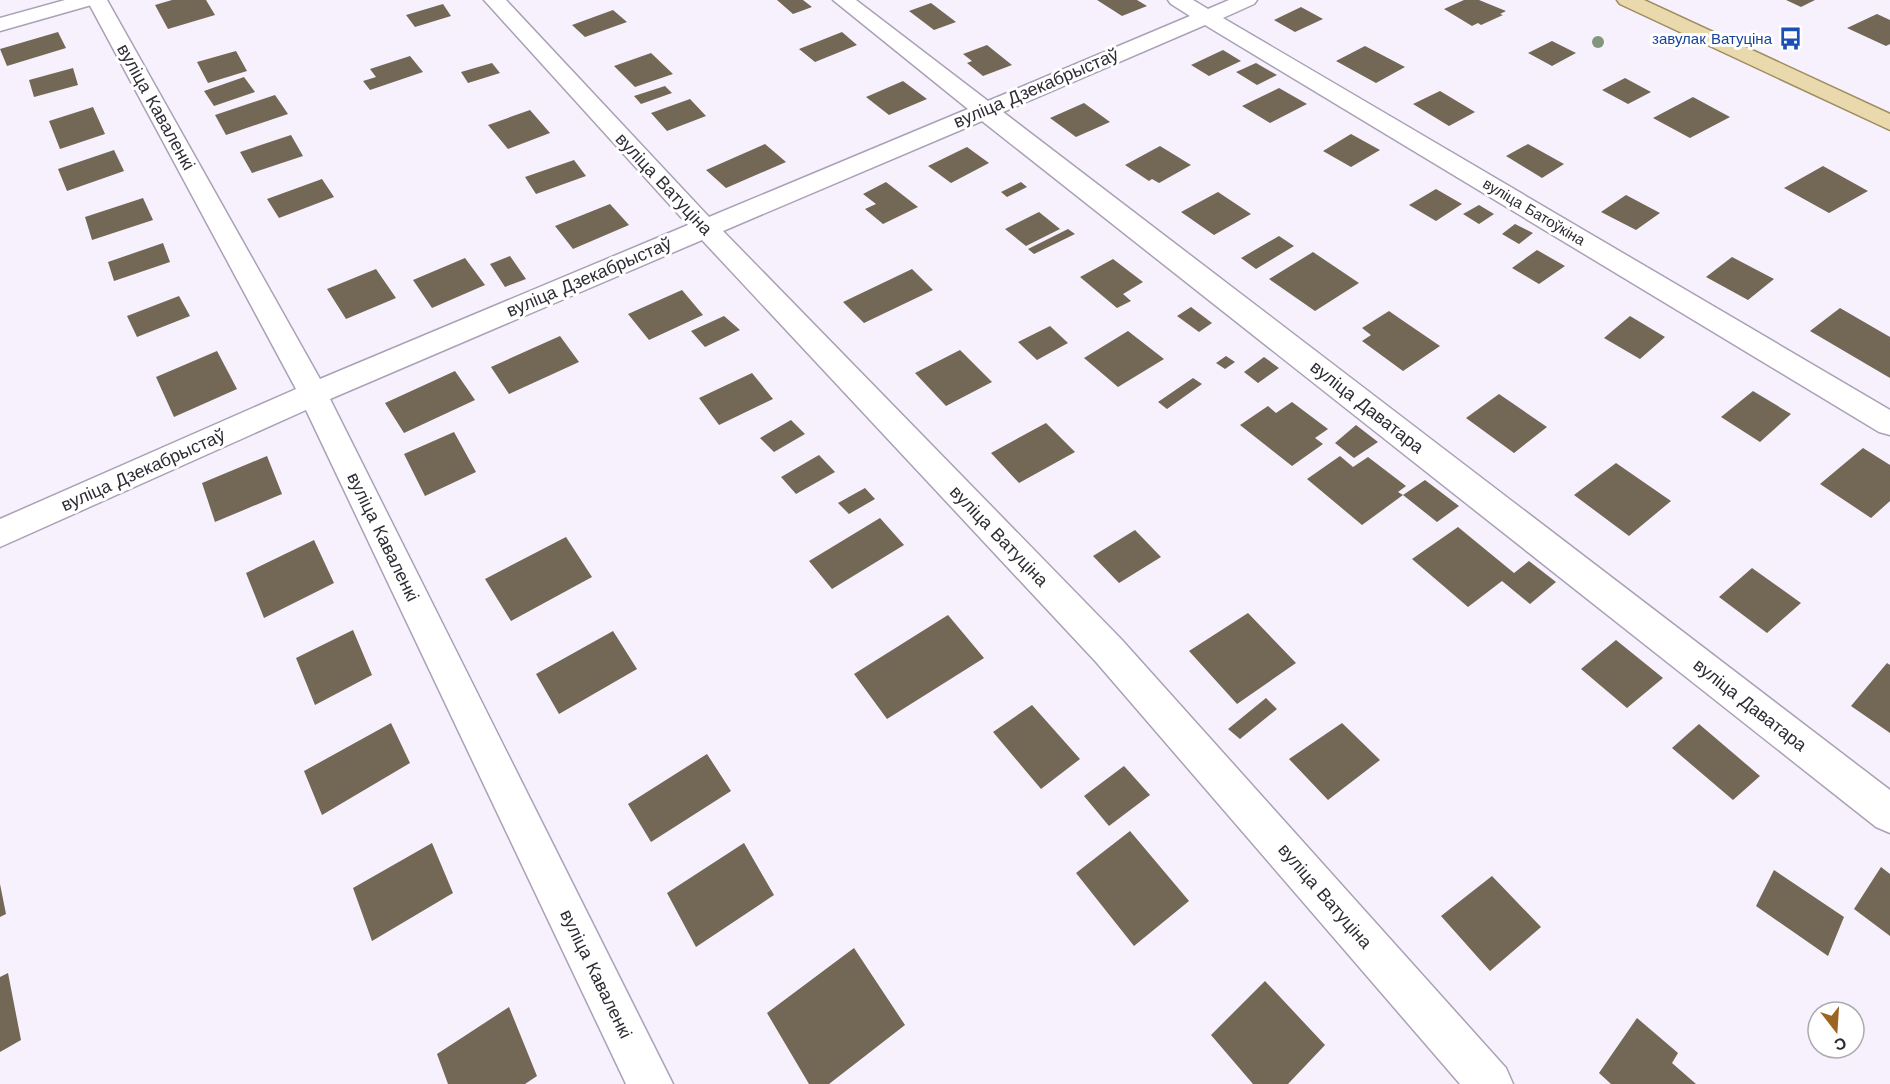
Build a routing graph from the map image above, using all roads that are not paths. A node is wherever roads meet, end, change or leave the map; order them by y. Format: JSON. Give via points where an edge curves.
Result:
{"nodes":[{"id":1,"x":88,"y":0,"type":"edge"},
{"id":2,"x":97,"y":0,"type":"edge"},
{"id":3,"x":494,"y":0,"type":"edge"},
{"id":4,"x":843,"y":0,"type":"edge"},
{"id":5,"x":1178,"y":0,"type":"edge"},
{"id":6,"x":1247,"y":0,"type":"edge"},
{"id":7,"x":1627,"y":0,"type":"edge"},
{"id":8,"x":1207,"y":18,"type":"junction"},
{"id":9,"x":0,"y":25,"type":"edge"},
{"id":10,"x":984,"y":110,"type":"junction"},
{"id":11,"x":1890,"y":123,"type":"edge"},
{"id":12,"x":705,"y":228,"type":"junction"},
{"id":13,"x":313,"y":394,"type":"junction"},
{"id":14,"x":1890,"y":424,"type":"edge"},
{"id":15,"x":0,"y":534,"type":"edge"},
{"id":16,"x":1890,"y":814,"type":"edge"},
{"id":17,"x":650,"y":1084,"type":"edge"},
{"id":18,"x":1490,"y":1084,"type":"edge"}],
"edges":[{"from":1,"to":9,"type":"street"},
{"from":2,"to":13,"type":"street","name":"вуліца Каваленкі"},
{"from":3,"to":12,"type":"street","name":"вуліца Ватуціна"},
{"from":4,"to":10,"type":"street","name":"вуліца Даватара"},
{"from":5,"to":8,"type":"street","name":"вуліца Батоўкіна"},
{"from":6,"to":8,"type":"street","name":"вуліца Дзекабрыстаў"},
{"from":7,"to":11,"type":"main road"},
{"from":8,"to":10,"type":"street","name":"вуліца Дзекабрыстаў"},
{"from":8,"to":14,"type":"street","name":"вуліца Батоўкіна"},
{"from":10,"to":12,"type":"street","name":"вуліца Дзекабрыстаў"},
{"from":10,"to":16,"type":"street","name":"вуліца Даватара"},
{"from":12,"to":13,"type":"street","name":"вуліца Дзекабрыстаў"},
{"from":12,"to":18,"type":"street","name":"вуліца Ватуціна","via":[[1109,651]]},
{"from":13,"to":15,"type":"street","name":"вуліца Дзекабрыстаў"},
{"from":13,"to":17,"type":"street","name":"вуліца Каваленкі"}]}
